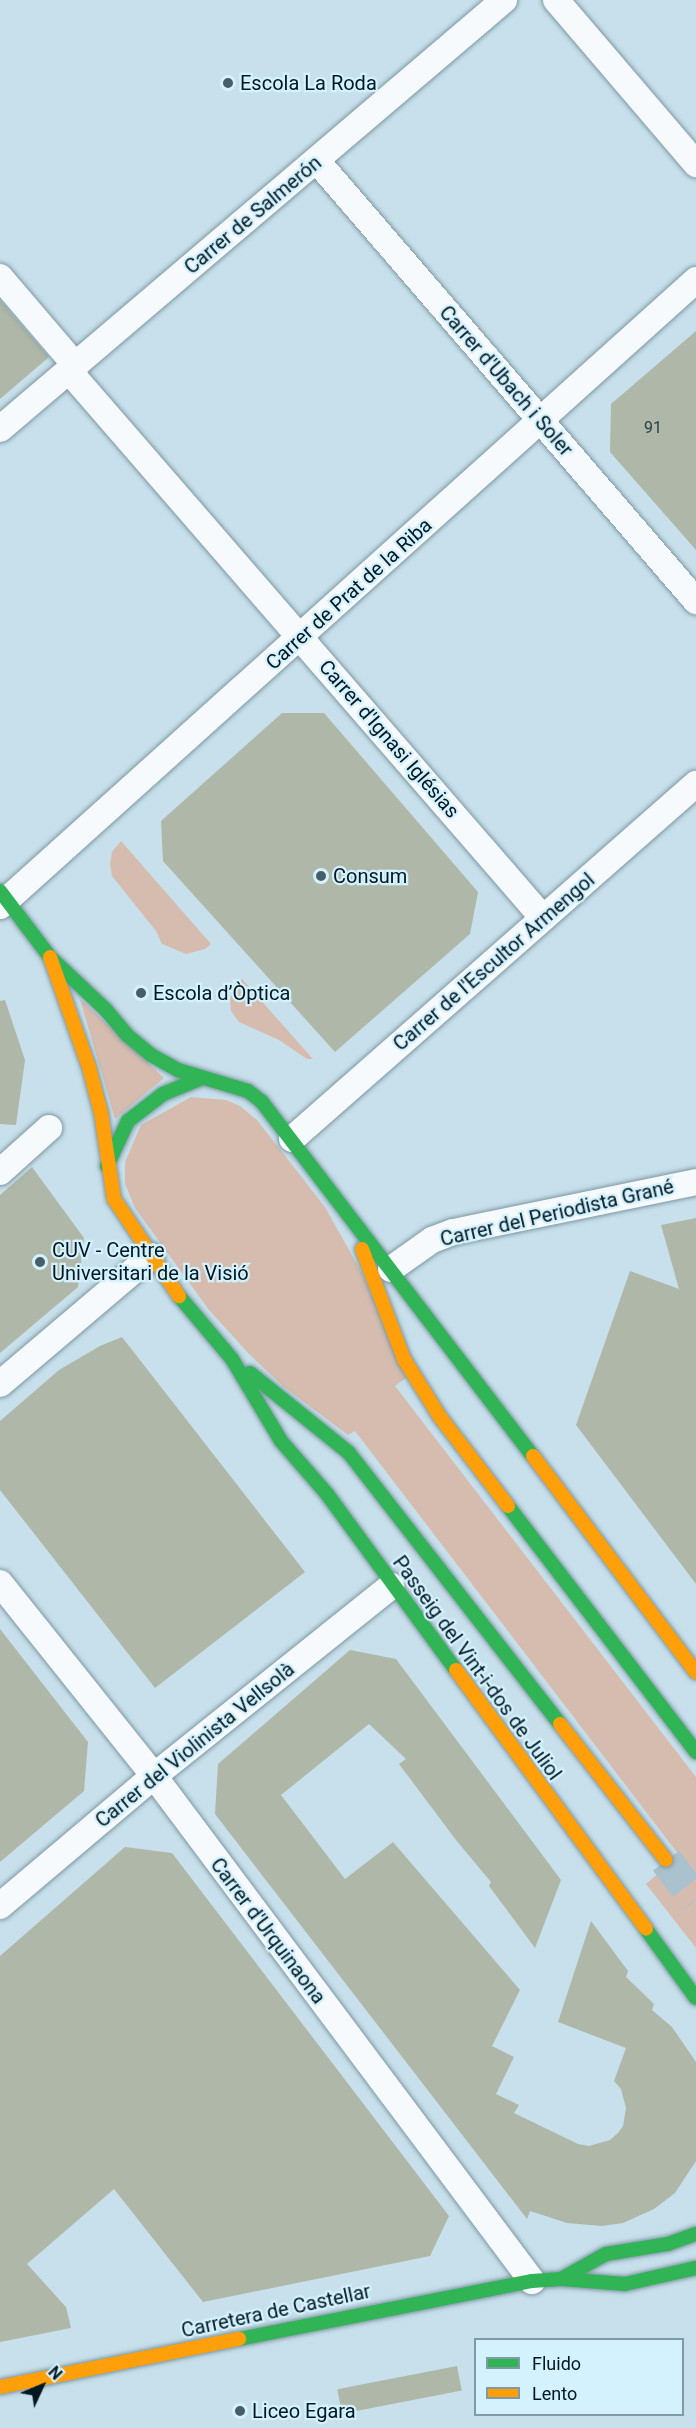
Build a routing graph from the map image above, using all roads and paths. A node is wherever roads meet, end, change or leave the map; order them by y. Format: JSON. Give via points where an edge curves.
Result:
{"nodes":[{"id":1,"x":504,"y":0,"type":"edge"},
{"id":2,"x":556,"y":0,"type":"edge"},
{"id":3,"x":317,"y":161,"type":"junction"},
{"id":4,"x":696,"y":164,"type":"edge"},
{"id":5,"x":0,"y":277,"type":"edge"},
{"id":6,"x":696,"y":280,"type":"edge"},
{"id":7,"x":73,"y":368,"type":"junction"},
{"id":8,"x":540,"y":422,"type":"junction"},
{"id":9,"x":0,"y":429,"type":"edge"},
{"id":10,"x":696,"y":601,"type":"edge"},
{"id":11,"x":301,"y":638,"type":"junction"},
{"id":12,"x":696,"y":784,"type":"edge"},
{"id":13,"x":2,"y":899,"type":"edge"},
{"id":14,"x":543,"y":918,"type":"junction"},
{"id":15,"x":50,"y":957,"type":"junction"},
{"id":16,"x":202,"y":1078,"type":"junction"},
{"id":17,"x":49,"y":1128,"type":"dead end"},
{"id":18,"x":292,"y":1139,"type":"junction"},
{"id":19,"x":107,"y":1166,"type":"junction"},
{"id":20,"x":0,"y":1172,"type":"edge"},
{"id":21,"x":696,"y":1182,"type":"edge"},
{"id":22,"x":350,"y":1217,"type":"junction"},
{"id":23,"x":151,"y":1256,"type":"junction"},
{"id":24,"x":391,"y":1269,"type":"junction"},
{"id":25,"x":232,"y":1359,"type":"junction"},
{"id":26,"x":0,"y":1384,"type":"edge"},
{"id":27,"x":0,"y":1583,"type":"edge"},
{"id":28,"x":391,"y":1586,"type":"junction"},
{"id":29,"x":696,"y":1672,"type":"edge"},
{"id":30,"x":696,"y":1752,"type":"edge"},
{"id":31,"x":154,"y":1776,"type":"junction"},
{"id":32,"x":666,"y":1860,"type":"tunnel mouth"},
{"id":33,"x":0,"y":1906,"type":"edge"},
{"id":34,"x":696,"y":1998,"type":"edge"},
{"id":35,"x":696,"y":2234,"type":"edge"},
{"id":36,"x":696,"y":2268,"type":"edge"},
{"id":37,"x":561,"y":2279,"type":"junction"},
{"id":38,"x":532,"y":2281,"type":"junction"},
{"id":39,"x":0,"y":2387,"type":"edge"}],
"edges":[{"from":1,"to":3,"type":"street","name":"Carrer de Salmerón"},
{"from":2,"to":4,"type":"street"},
{"from":3,"to":7,"type":"street","name":"Carrer de Salmerón"},
{"from":3,"to":8,"type":"street","name":"Carrer d'Ubach i Soler"},
{"from":5,"to":7,"type":"street","name":"Carrer d'Ignasi Iglésias"},
{"from":6,"to":8,"type":"street","name":"Carrer de Prat de la Riba"},
{"from":7,"to":9,"type":"street","name":"Carrer de Salmerón"},
{"from":7,"to":11,"type":"street","name":"Carrer d'Ignasi Iglésias"},
{"from":8,"to":10,"type":"street","name":"Carrer d'Ubach i Soler"},
{"from":8,"to":11,"type":"street","name":"Carrer de Prat de la Riba"},
{"from":11,"to":13,"type":"street","name":"Carrer de Prat de la Riba"},
{"from":11,"to":14,"type":"street","name":"Carrer d'Ignasi Iglésias"},
{"from":12,"to":14,"type":"street","name":"Carrer de l'Escultor Armengol"},
{"from":13,"to":15,"type":"street","name":"Passeig del Vint-i-dos de Juliol"},
{"from":14,"to":18,"type":"street","name":"Carrer de l'Escultor Armengol"},
{"from":15,"to":16,"type":"street","name":"Passeig del Vint-i-dos de Juliol","via":[[151,1055]]},
{"from":15,"to":19,"type":"street","name":"Passeig del Vint-i-dos de Juliol","via":[[90,1067],[101,1113]]},
{"from":16,"to":18,"type":"street","name":"Passeig del Vint-i-dos de Juliol","via":[[248,1091]]},
{"from":16,"to":19,"type":"street","via":[[163,1094],[129,1121]]},
{"from":17,"to":20,"type":"street"},
{"from":18,"to":22,"type":"street","name":"Passeig del Vint-i-dos de Juliol"},
{"from":19,"to":23,"type":"street","name":"Passeig del Vint-i-dos de Juliol","via":[[114,1199]]},
{"from":21,"to":24,"type":"street","name":"Carrer del Periodista Grané","via":[[453,1232],[432,1240]]},
{"from":22,"to":24,"type":"street","name":"Passeig del Vint-i-dos de Juliol"},
{"from":22,"to":30,"type":"street","name":"Passeig del Vint-i-dos de Juliol","via":[[404,1359],[440,1417]]},
{"from":23,"to":25,"type":"street","name":"Passeig del Vint-i-dos de Juliol","via":[[190,1312]]},
{"from":23,"to":26,"type":"street"},
{"from":24,"to":29,"type":"street","name":"Passeig del Vint-i-dos de Juliol"},
{"from":25,"to":28,"type":"street","name":"Passeig del Vint-i-dos de Juliol","via":[[281,1441],[327,1494]]},
{"from":25,"to":32,"type":"street","name":"Passeig del Vint-i-dos de Juliol","via":[[349,1453]]},
{"from":27,"to":31,"type":"street","name":"Carrer d'Urquinaona"},
{"from":28,"to":31,"type":"street","name":"Carrer del Violinista Vellsolà"},
{"from":28,"to":34,"type":"street","name":"Passeig del Vint-i-dos de Juliol"},
{"from":31,"to":33,"type":"street","name":"Carrer del Violinista Vellsolà"},
{"from":31,"to":38,"type":"street","name":"Carrer d'Urquinaona"},
{"from":35,"to":37,"type":"street","name":"Carretera de Castellar","via":[[668,2244],[606,2254]]},
{"from":36,"to":37,"type":"street","name":"Carretera de Castellar","via":[[625,2284]]},
{"from":37,"to":38,"type":"street","name":"Carretera de Castellar"},
{"from":38,"to":39,"type":"street","name":"Carretera de Castellar"}]}
